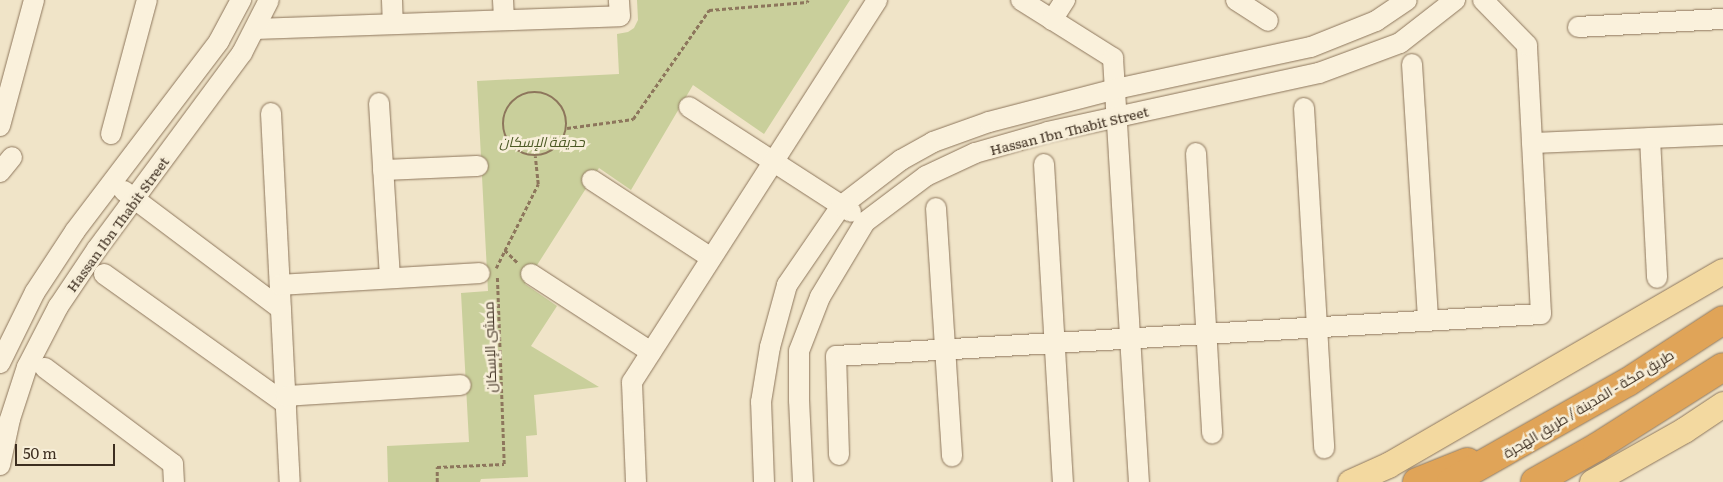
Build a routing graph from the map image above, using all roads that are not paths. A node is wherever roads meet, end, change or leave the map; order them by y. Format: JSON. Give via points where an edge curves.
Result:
{"nodes":[{"id":1,"x":34,"y":0,"type":"edge"},
{"id":2,"x":147,"y":0,"type":"edge"},
{"id":3,"x":241,"y":0,"type":"edge"},
{"id":4,"x":269,"y":0,"type":"edge"},
{"id":5,"x":392,"y":0,"type":"edge"},
{"id":6,"x":619,"y":0,"type":"edge"},
{"id":7,"x":877,"y":0,"type":"edge"},
{"id":8,"x":1021,"y":0,"type":"edge"},
{"id":9,"x":1065,"y":0,"type":"edge"},
{"id":10,"x":1236,"y":0,"type":"edge"},
{"id":11,"x":1407,"y":0,"type":"edge"},
{"id":12,"x":1456,"y":0,"type":"edge"},
{"id":13,"x":1483,"y":0,"type":"edge"},
{"id":14,"x":503,"y":10,"type":"edge"},
{"id":15,"x":1723,"y":19,"type":"edge"},
{"id":16,"x":1052,"y":20,"type":"junction"},
{"id":17,"x":1268,"y":21,"type":"dead end"},
{"id":18,"x":394,"y":24,"type":"junction"},
{"id":19,"x":1578,"y":27,"type":"dead end"},
{"id":20,"x":255,"y":29,"type":"junction"},
{"id":21,"x":1412,"y":64,"type":"dead end"},
{"id":22,"x":1116,"y":89,"type":"junction"},
{"id":23,"x":379,"y":103,"type":"dead end"},
{"id":24,"x":689,"y":107,"type":"dead end"},
{"id":25,"x":1304,"y":108,"type":"dead end"},
{"id":26,"x":271,"y":113,"type":"dead end"},
{"id":27,"x":1117,"y":117,"type":"junction"},
{"id":28,"x":0,"y":126,"type":"edge"},
{"id":29,"x":111,"y":134,"type":"dead end"},
{"id":30,"x":1723,"y":135,"type":"edge"},
{"id":31,"x":1650,"y":138,"type":"junction"},
{"id":32,"x":1532,"y":143,"type":"junction"},
{"id":33,"x":1196,"y":153,"type":"dead end"},
{"id":34,"x":773,"y":162,"type":"junction"},
{"id":35,"x":1044,"y":164,"type":"dead end"},
{"id":36,"x":478,"y":166,"type":"dead end"},
{"id":37,"x":383,"y":170,"type":"junction"},
{"id":38,"x":592,"y":180,"type":"dead end"},
{"id":39,"x":112,"y":182,"type":"junction"},
{"id":40,"x":134,"y":199,"type":"junction"},
{"id":41,"x":841,"y":206,"type":"junction"},
{"id":42,"x":936,"y":208,"type":"dead end"},
{"id":43,"x":865,"y":222,"type":"junction"},
{"id":44,"x":711,"y":258,"type":"junction"},
{"id":45,"x":1723,"y":271,"type":"edge"},
{"id":46,"x":480,"y":273,"type":"dead end"},
{"id":47,"x":104,"y":274,"type":"dead end"},
{"id":48,"x":531,"y":274,"type":"dead end"},
{"id":49,"x":390,"y":278,"type":"junction"},
{"id":50,"x":1657,"y":278,"type":"dead end"},
{"id":51,"x":280,"y":285,"type":"junction"},
{"id":52,"x":281,"y":309,"type":"junction"},
{"id":53,"x":1723,"y":320,"type":"edge"},
{"id":54,"x":1428,"y":321,"type":"junction"},
{"id":55,"x":1317,"y":328,"type":"junction"},
{"id":56,"x":1206,"y":334,"type":"junction"},
{"id":57,"x":1131,"y":339,"type":"junction"},
{"id":58,"x":1055,"y":343,"type":"junction"},
{"id":59,"x":945,"y":350,"type":"junction"},
{"id":60,"x":651,"y":352,"type":"junction"},
{"id":61,"x":0,"y":363,"type":"edge"},
{"id":62,"x":1723,"y":367,"type":"edge"},
{"id":63,"x":45,"y":368,"type":"dead end"},
{"id":64,"x":461,"y":385,"type":"dead end"},
{"id":65,"x":286,"y":400,"type":"junction"},
{"id":66,"x":1723,"y":404,"type":"edge"},
{"id":67,"x":1560,"y":421,"type":"junction"},
{"id":68,"x":1212,"y":434,"type":"dead end"},
{"id":69,"x":1324,"y":448,"type":"dead end"},
{"id":70,"x":839,"y":455,"type":"dead end"},
{"id":71,"x":952,"y":456,"type":"dead end"},
{"id":72,"x":0,"y":465,"type":"edge"},
{"id":73,"x":174,"y":482,"type":"edge"},
{"id":74,"x":290,"y":482,"type":"edge"},
{"id":75,"x":636,"y":482,"type":"edge"},
{"id":76,"x":764,"y":482,"type":"edge"},
{"id":77,"x":803,"y":482,"type":"edge"},
{"id":78,"x":1063,"y":482,"type":"edge"},
{"id":79,"x":1139,"y":482,"type":"edge"},
{"id":80,"x":1350,"y":482,"type":"edge"},
{"id":81,"x":1417,"y":482,"type":"edge"},
{"id":82,"x":1451,"y":482,"type":"edge"},
{"id":83,"x":1535,"y":482,"type":"edge"},
{"id":84,"x":1592,"y":482,"type":"edge"}],
"edges":[{"from":1,"to":28,"type":"street"},
{"from":2,"to":29,"type":"street"},
{"from":3,"to":39,"type":"street","name":"Hassan Ibn Thabit Street","via":[[219,40]]},
{"from":4,"to":20,"type":"street","name":"Hassan Ibn Thabit Street"},
{"from":5,"to":18,"type":"street"},
{"from":6,"to":14,"type":"street","via":[[620,16]]},
{"from":7,"to":34,"type":"street"},
{"from":8,"to":16,"type":"street"},
{"from":9,"to":16,"type":"street"},
{"from":10,"to":17,"type":"street"},
{"from":11,"to":22,"type":"street","name":"Hassan Ibn Thabit Street","via":[[1376,21],[1311,46]]},
{"from":12,"to":27,"type":"street","name":"Hassan Ibn Thabit Street","via":[[1400,43],[1320,73]]},
{"from":13,"to":32,"type":"street","via":[[1527,45]]},
{"from":14,"to":18,"type":"street"},
{"from":15,"to":19,"type":"street"},
{"from":16,"to":22,"type":"street","via":[[1114,58]]},
{"from":18,"to":20,"type":"street"},
{"from":20,"to":40,"type":"street","name":"Hassan Ibn Thabit Street","via":[[242,53]]},
{"from":21,"to":54,"type":"street"},
{"from":22,"to":27,"type":"street"},
{"from":22,"to":41,"type":"street","name":"Hassan Ibn Thabit Street","via":[[989,122],[933,142],[901,160]]},
{"from":23,"to":37,"type":"street"},
{"from":24,"to":34,"type":"street"},
{"from":25,"to":55,"type":"street"},
{"from":26,"to":51,"type":"street"},
{"from":27,"to":43,"type":"street","name":"Hassan Ibn Thabit Street","via":[[975,153],[926,176]]},
{"from":27,"to":57,"type":"street"},
{"from":30,"to":31,"type":"street"},
{"from":31,"to":32,"type":"street"},
{"from":31,"to":50,"type":"street"},
{"from":32,"to":54,"type":"street","via":[[1541,314]]},
{"from":33,"to":56,"type":"street"},
{"from":34,"to":41,"type":"street"},
{"from":34,"to":44,"type":"street"},
{"from":35,"to":58,"type":"street"},
{"from":36,"to":37,"type":"street"},
{"from":37,"to":49,"type":"street"},
{"from":38,"to":44,"type":"street"},
{"from":39,"to":40,"type":"street"},
{"from":39,"to":61,"type":"street","name":"Hassan Ibn Thabit Street","via":[[34,292]]},
{"from":40,"to":52,"type":"street"},
{"from":40,"to":72,"type":"street","name":"Hassan Ibn Thabit Street","via":[[58,307],[27,367],[10,419]]},
{"from":41,"to":43,"type":"street"},
{"from":41,"to":76,"type":"street","name":"Hassan Ibn Thabit Street","via":[[787,285],[770,347],[761,402]]},
{"from":42,"to":59,"type":"street"},
{"from":43,"to":77,"type":"street","name":"Hassan Ibn Thabit Street","via":[[820,297],[799,351]]},
{"from":44,"to":60,"type":"street"},
{"from":45,"to":80,"type":"main road","via":[[1388,465]]},
{"from":46,"to":49,"type":"street"},
{"from":47,"to":65,"type":"street"},
{"from":48,"to":60,"type":"street"},
{"from":49,"to":51,"type":"street"},
{"from":51,"to":52,"type":"street"},
{"from":52,"to":65,"type":"street"},
{"from":53,"to":67,"type":"highway","name":"طريق مكة - المدينة / طريق الهجرة","via":[[1628,382]]},
{"from":54,"to":55,"type":"street"},
{"from":55,"to":56,"type":"street"},
{"from":55,"to":69,"type":"street"},
{"from":56,"to":57,"type":"street"},
{"from":56,"to":68,"type":"street"},
{"from":57,"to":58,"type":"street"},
{"from":57,"to":79,"type":"street"},
{"from":58,"to":59,"type":"street"},
{"from":58,"to":78,"type":"street"},
{"from":59,"to":70,"type":"street","via":[[836,356]]},
{"from":59,"to":71,"type":"street"},
{"from":60,"to":75,"type":"street","via":[[632,382]]},
{"from":62,"to":83,"type":"highway","via":[[1598,447]]},
{"from":63,"to":73,"type":"street","via":[[173,464]]},
{"from":64,"to":65,"type":"street"},
{"from":65,"to":74,"type":"street"},
{"from":66,"to":84,"type":"main road"},
{"from":67,"to":81,"type":"highway"},
{"from":67,"to":82,"type":"highway","name":"طريق مكة - المدينة / طريق الهجرة"}]}
